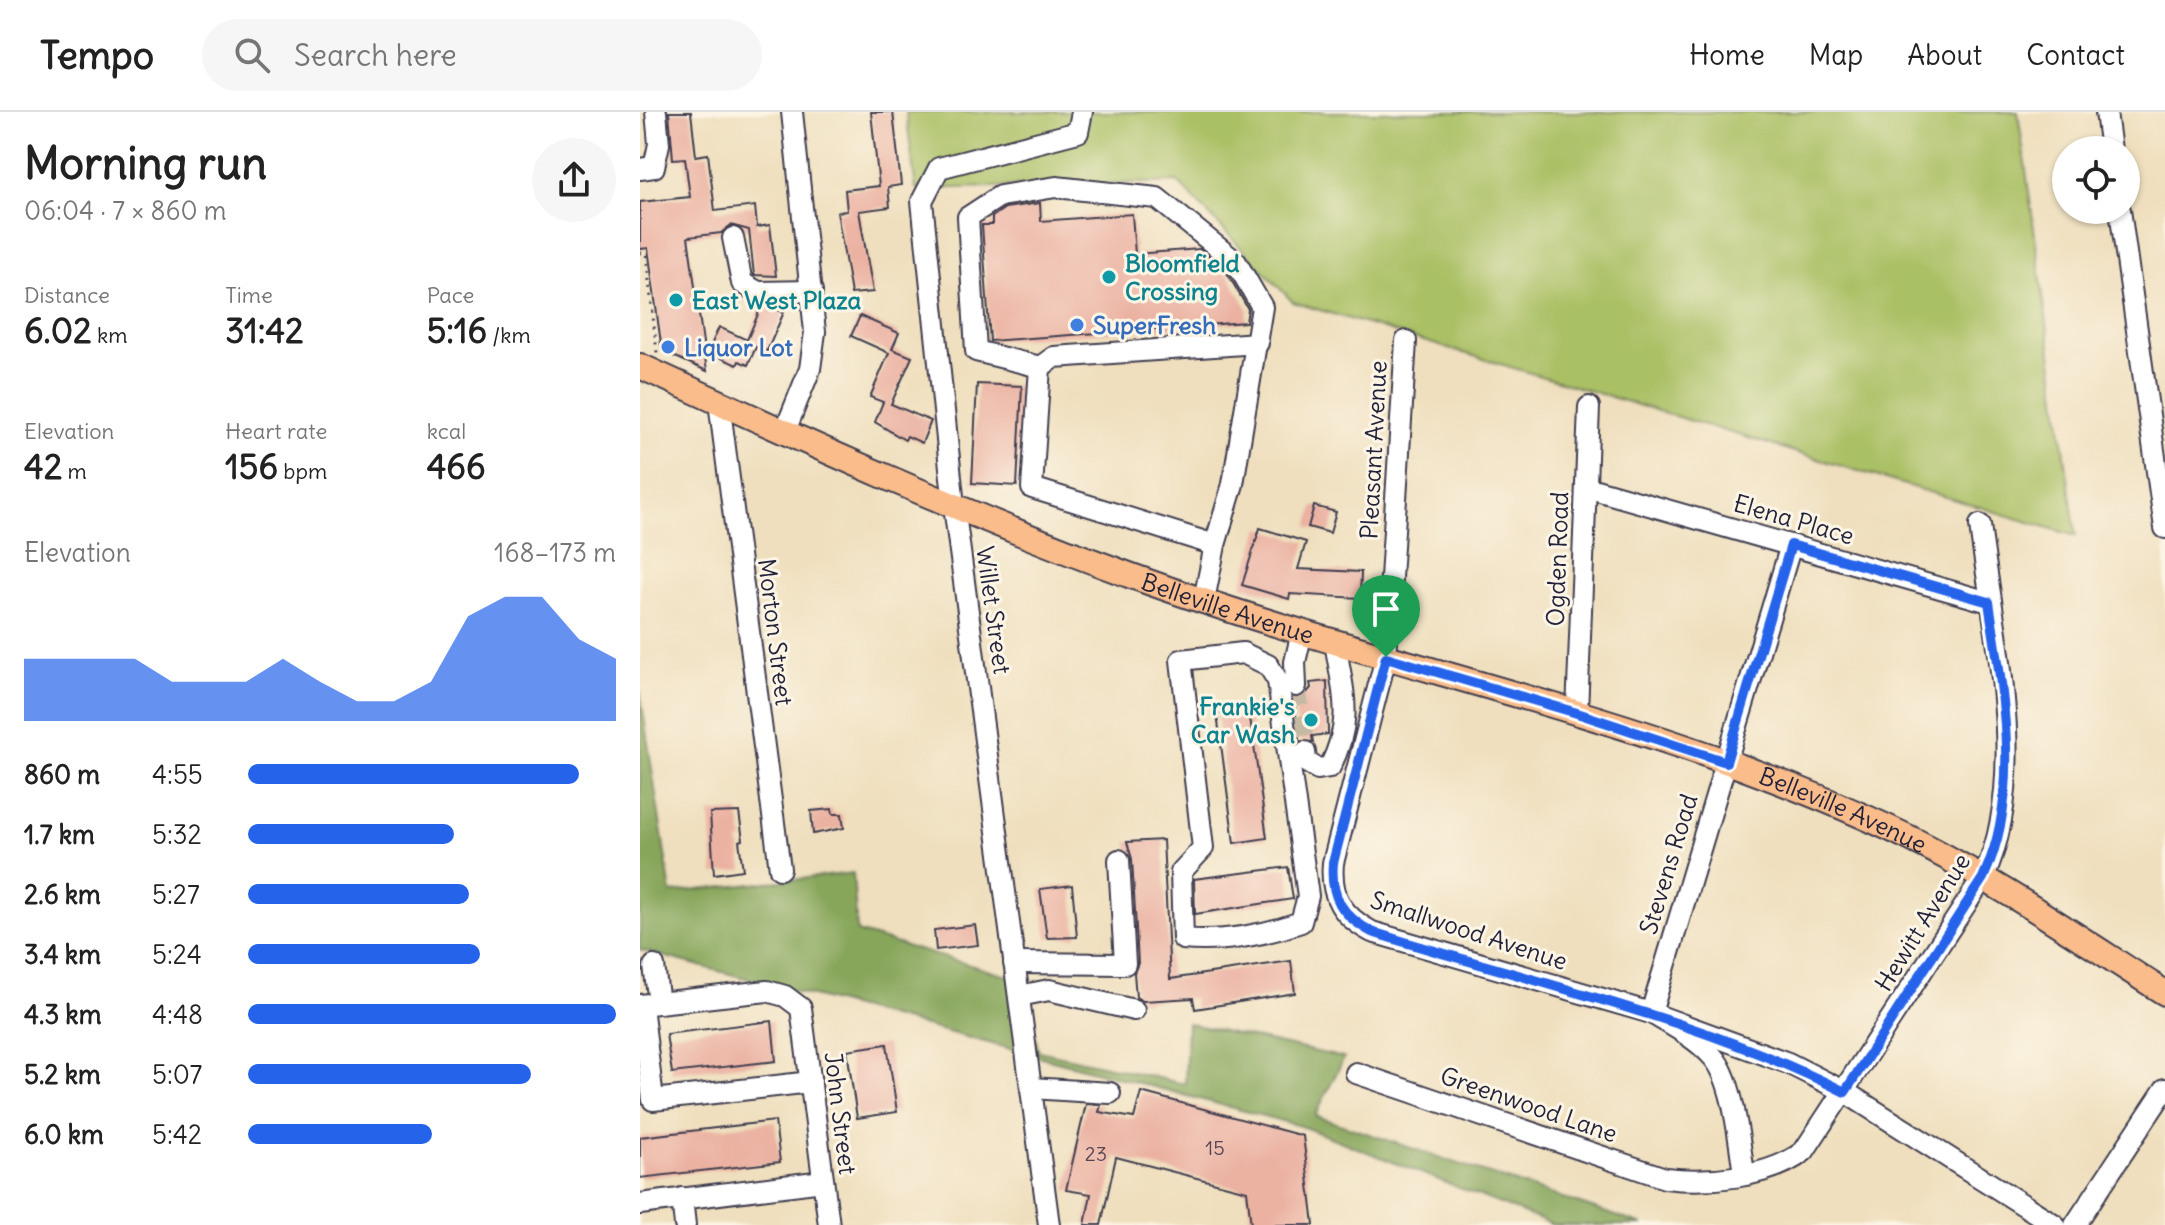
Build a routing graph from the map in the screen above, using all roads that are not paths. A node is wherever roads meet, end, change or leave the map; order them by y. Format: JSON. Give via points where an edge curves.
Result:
{"nodes":[{"id":1,"x":656,"y":112,"type":"edge"},
{"id":2,"x":792,"y":112,"type":"edge"},
{"id":3,"x":1082,"y":112,"type":"edge"},
{"id":4,"x":2106,"y":112,"type":"edge"},
{"id":5,"x":2109,"y":136,"type":"edge"},
{"id":6,"x":640,"y":169,"type":"edge"},
{"id":7,"x":2122,"y":224,"type":"edge"},
{"id":8,"x":733,"y":238,"type":"dead end"},
{"id":9,"x":812,"y":291,"type":"junction"},
{"id":10,"x":1406,"y":341,"type":"dead end"},
{"id":11,"x":1258,"y":343,"type":"junction"},
{"id":12,"x":648,"y":360,"type":"edge"},
{"id":13,"x":1040,"y":367,"type":"junction"},
{"id":14,"x":719,"y":402,"type":"junction"},
{"id":15,"x":1589,"y":407,"type":"dead end"},
{"id":16,"x":785,"y":431,"type":"junction"},
{"id":17,"x":1586,"y":487,"type":"junction"},
{"id":18,"x":954,"y":506,"type":"junction"},
{"id":19,"x":1980,"y":525,"type":"dead end"},
{"id":20,"x":2165,"y":528,"type":"edge"},
{"id":21,"x":1215,"y":545,"type":"junction"},
{"id":22,"x":1791,"y":545,"type":"junction"},
{"id":23,"x":1204,"y":600,"type":"junction"},
{"id":24,"x":1989,"y":602,"type":"junction"},
{"id":25,"x":1249,"y":616,"type":"junction"},
{"id":26,"x":1302,"y":632,"type":"junction"},
{"id":27,"x":1335,"y":642,"type":"junction"},
{"id":28,"x":1243,"y":653,"type":"junction"},
{"id":29,"x":1386,"y":657,"type":"junction"},
{"id":30,"x":1296,"y":686,"type":"tunnel mouth"},
{"id":31,"x":1577,"y":713,"type":"junction"},
{"id":32,"x":1305,"y":752,"type":"dead end"},
{"id":33,"x":1726,"y":762,"type":"junction"},
{"id":34,"x":1119,"y":860,"type":"dead end"},
{"id":35,"x":780,"y":869,"type":"dead end"},
{"id":36,"x":1983,"y":878,"type":"junction"},
{"id":37,"x":1014,"y":963,"type":"junction"},
{"id":38,"x":654,"y":966,"type":"dead end"},
{"id":39,"x":2165,"y":993,"type":"edge"},
{"id":40,"x":1019,"y":996,"type":"junction"},
{"id":41,"x":647,"y":1004,"type":"edge"},
{"id":42,"x":1134,"y":1010,"type":"dead end"},
{"id":43,"x":1651,"y":1013,"type":"junction"},
{"id":44,"x":1356,"y":1073,"type":"dead end"},
{"id":45,"x":811,"y":1082,"type":"junction"},
{"id":46,"x":1031,"y":1088,"type":"junction"},
{"id":47,"x":2165,"y":1089,"type":"edge"},
{"id":48,"x":1845,"y":1092,"type":"junction"},
{"id":49,"x":1110,"y":1093,"type":"dead end"},
{"id":50,"x":647,"y":1101,"type":"edge"},
{"id":51,"x":1744,"y":1173,"type":"junction"},
{"id":52,"x":1687,"y":1180,"type":"joint"},
{"id":53,"x":823,"y":1181,"type":"junction"},
{"id":54,"x":682,"y":1198,"type":"junction"},
{"id":55,"x":640,"y":1204,"type":"edge"},
{"id":56,"x":685,"y":1225,"type":"edge"},
{"id":57,"x":829,"y":1225,"type":"edge"},
{"id":58,"x":1049,"y":1225,"type":"edge"},
{"id":59,"x":2055,"y":1225,"type":"edge"},
{"id":60,"x":2075,"y":1225,"type":"edge"}],
"edges":[{"from":1,"to":6,"type":"street","via":[[659,144],[654,167]]},
{"from":2,"to":9,"type":"street"},
{"from":3,"to":18,"type":"street","name":"Willet Street","via":[[1078,132],[939,168],[922,201]]},
{"from":4,"to":5,"type":"street"},
{"from":7,"to":20,"type":"street"},
{"from":8,"to":9,"type":"street","via":[[742,283],[758,292]]},
{"from":9,"to":16,"type":"street","via":[[813,358]]},
{"from":10,"to":29,"type":"street","name":"Pleasant Avenue"},
{"from":11,"to":13,"type":"street","via":[[1054,357]]},
{"from":11,"to":13,"type":"street","via":[[1262,307],[1236,262],[1157,198],[1056,187],[1000,196],[968,217],[976,351]]},
{"from":11,"to":21,"type":"street","via":[[1233,484]]},
{"from":12,"to":14,"type":"main road","name":"Belleville Avenue"},
{"from":13,"to":21,"type":"street","via":[[1032,488]]},
{"from":14,"to":16,"type":"main road","name":"Belleville Avenue"},
{"from":14,"to":35,"type":"street","name":"Morton Street"},
{"from":15,"to":17,"type":"street","name":"Ogden Road"},
{"from":16,"to":18,"type":"main road","name":"Belleville Avenue"},
{"from":17,"to":22,"type":"street","name":"Elena Place"},
{"from":17,"to":31,"type":"street","name":"Ogden Road"},
{"from":18,"to":23,"type":"main road","name":"Belleville Avenue"},
{"from":18,"to":37,"type":"street","name":"Willet Street"},
{"from":19,"to":24,"type":"street","name":"Hewitt Avenue"},
{"from":21,"to":23,"type":"street"},
{"from":22,"to":24,"type":"street","name":"Elena Place"},
{"from":22,"to":33,"type":"street","name":"Stevens Road"},
{"from":23,"to":25,"type":"main road","name":"Belleville Avenue"},
{"from":24,"to":36,"type":"street","name":"Hewitt Avenue","via":[[2006,741],[1999,831]]},
{"from":25,"to":26,"type":"main road","name":"Belleville Avenue"},
{"from":25,"to":28,"type":"street"},
{"from":26,"to":27,"type":"main road","name":"Belleville Avenue"},
{"from":26,"to":30,"type":"street"},
{"from":27,"to":29,"type":"main road","name":"Belleville Avenue"},
{"from":27,"to":32,"type":"street","via":[[1345,700],[1343,742],[1330,767],[1318,769],[1306,762]]},
{"from":28,"to":28,"type":"street","via":[[1181,660],[1203,848],[1181,872],[1183,939],[1275,931],[1301,922],[1308,896],[1278,681],[1268,665]]},
{"from":29,"to":31,"type":"main road","name":"Belleville Avenue"},
{"from":29,"to":43,"type":"street","name":"Smallwood Avenue","via":[[1333,863],[1334,896],[1343,910],[1372,932]]},
{"from":31,"to":33,"type":"main road","name":"Belleville Avenue"},
{"from":33,"to":36,"type":"main road","name":"Belleville Avenue","via":[[1875,824]]},
{"from":33,"to":43,"type":"street","name":"Stevens Road"},
{"from":34,"to":37,"type":"street","via":[[1125,964]]},
{"from":36,"to":39,"type":"main road","name":"Belleville Avenue"},
{"from":36,"to":48,"type":"street","name":"Hewitt Avenue"},
{"from":37,"to":40,"type":"street","name":"Willet Street"},
{"from":38,"to":41,"type":"street"},
{"from":40,"to":42,"type":"street","via":[[1049,990]]},
{"from":40,"to":46,"type":"street","name":"Willet Street"},
{"from":41,"to":45,"type":"street","name":"John Street","via":[[767,991],[785,996],[801,1008]]},
{"from":41,"to":50,"type":"street"},
{"from":43,"to":48,"type":"street","name":"Smallwood Avenue","via":[[1788,1063]]},
{"from":43,"to":51,"type":"street","name":"Smallwood Avenue","via":[[1716,1059],[1730,1096]]},
{"from":44,"to":52,"type":"street","name":"Greenwood Lane","via":[[1665,1178]]},
{"from":45,"to":50,"type":"street"},
{"from":45,"to":53,"type":"street","name":"John Street"},
{"from":46,"to":49,"type":"street"},
{"from":46,"to":58,"type":"street","name":"Willet Street"},
{"from":47,"to":60,"type":"street"},
{"from":48,"to":51,"type":"street","name":"Hewitt Avenue","via":[[1804,1151],[1782,1164]]},
{"from":48,"to":59,"type":"street","name":"Smallwood Avenue"},
{"from":51,"to":52,"type":"street","name":"Hewitt Avenue"},
{"from":53,"to":54,"type":"street"},
{"from":53,"to":57,"type":"street","name":"John Street"},
{"from":54,"to":55,"type":"street"},
{"from":54,"to":56,"type":"street"}]}
